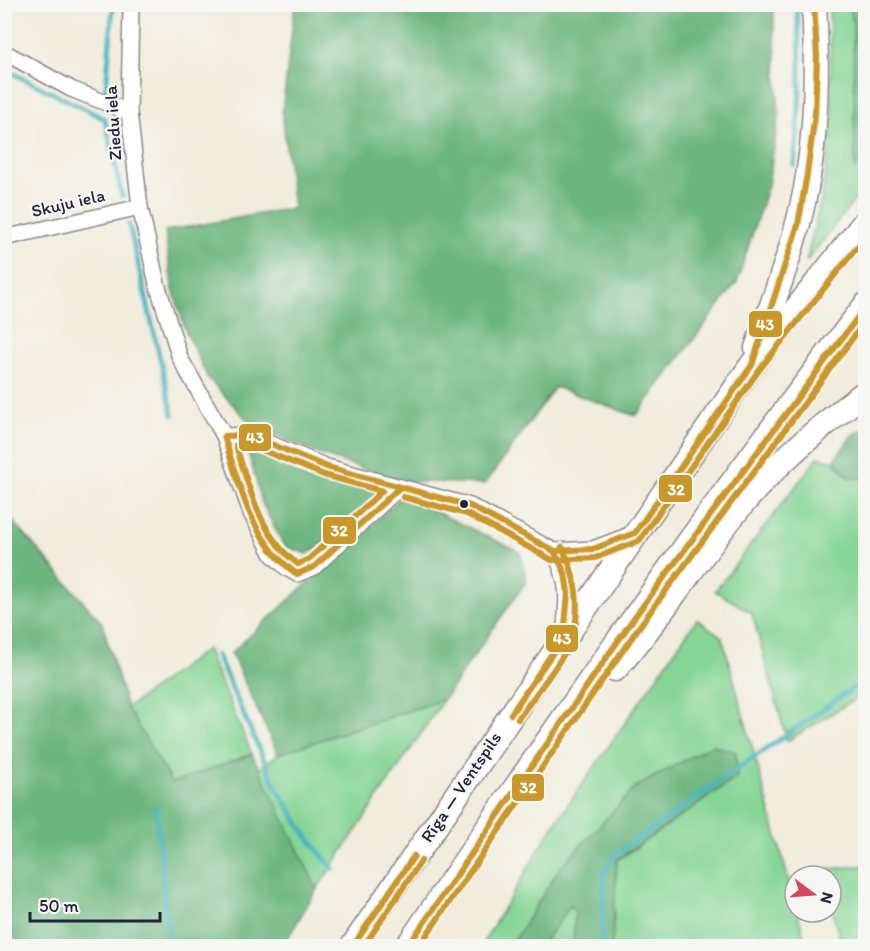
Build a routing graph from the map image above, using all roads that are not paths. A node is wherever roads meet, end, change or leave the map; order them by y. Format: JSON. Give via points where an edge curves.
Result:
{"nodes":[{"id":1,"x":131,"y":4,"type":"edge"},
{"id":2,"x":814,"y":4,"type":"edge"},
{"id":3,"x":4,"y":52,"type":"edge"},
{"id":4,"x":129,"y":112,"type":"junction"},
{"id":5,"x":140,"y":207,"type":"junction"},
{"id":6,"x":866,"y":221,"type":"edge"},
{"id":7,"x":4,"y":238,"type":"edge"},
{"id":8,"x":866,"y":305,"type":"edge"},
{"id":9,"x":752,"y":365,"type":"junction"},
{"id":10,"x":866,"y":392,"type":"edge"},
{"id":11,"x":224,"y":436,"type":"junction"},
{"id":12,"x":400,"y":487,"type":"junction"},
{"id":13,"x":635,"y":533,"type":"junction"},
{"id":14,"x":554,"y":551,"type":"junction"},
{"id":15,"x":564,"y":636,"type":"junction"},
{"id":16,"x":528,"y":768,"type":"junction"},
{"id":17,"x":353,"y":946,"type":"edge"},
{"id":18,"x":408,"y":946,"type":"edge"}],
"edges":[{"from":1,"to":4,"type":"street","name":"Ziedu iela"},
{"from":2,"to":9,"type":"highway","via":[[815,114],[807,174],[798,225]]},
{"from":3,"to":4,"type":"street","via":[[71,89]]},
{"from":4,"to":5,"type":"street","name":"Ziedu iela"},
{"from":5,"to":7,"type":"street","name":"Skuju iela"},
{"from":5,"to":11,"type":"street","name":"Ziedu iela","via":[[157,284],[180,358]]},
{"from":6,"to":9,"type":"highway","name":"Rīga — Ventspils"},
{"from":8,"to":16,"type":"highway","via":[[800,390]]},
{"from":9,"to":13,"type":"highway","name":"Rīga — Ventspils"},
{"from":10,"to":16,"type":"highway","via":[[821,425],[768,475],[737,510],[643,638]]},
{"from":11,"to":12,"type":"street","via":[[249,435],[327,467]]},
{"from":11,"to":12,"type":"street","via":[[251,513],[273,555],[297,574],[314,567]]},
{"from":12,"to":14,"type":"street","via":[[470,506]]},
{"from":13,"to":14,"type":"street","via":[[593,549]]},
{"from":13,"to":15,"type":"highway","name":"Rīga — Ventspils"},
{"from":14,"to":15,"type":"street","via":[[565,573],[568,593]]},
{"from":15,"to":17,"type":"highway","name":"Rīga — Ventspils"},
{"from":16,"to":18,"type":"highway"}]}
